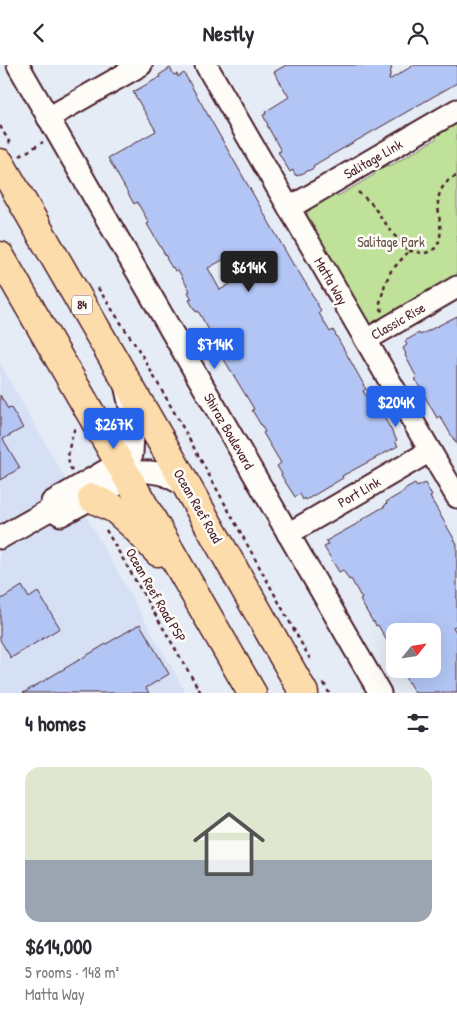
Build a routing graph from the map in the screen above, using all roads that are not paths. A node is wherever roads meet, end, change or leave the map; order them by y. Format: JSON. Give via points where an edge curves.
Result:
{"nodes":[{"id":1,"x":18,"y":65,"type":"edge"},
{"id":2,"x":141,"y":65,"type":"edge"},
{"id":3,"x":206,"y":65,"type":"edge"},
{"id":4,"x":457,"y":110,"type":"edge"},
{"id":5,"x":53,"y":125,"type":"junction"},
{"id":6,"x":1,"y":165,"type":"edge"},
{"id":7,"x":289,"y":208,"type":"junction"},
{"id":8,"x":0,"y":255,"type":"edge"},
{"id":9,"x":457,"y":287,"type":"edge"},
{"id":10,"x":366,"y":340,"type":"junction"},
{"id":11,"x":122,"y":374,"type":"junction"},
{"id":12,"x":430,"y":451,"type":"junction"},
{"id":13,"x":125,"y":471,"type":"junction"},
{"id":14,"x":188,"y":487,"type":"junction"},
{"id":15,"x":457,"y":497,"type":"edge"},
{"id":16,"x":92,"y":498,"type":"junction"},
{"id":17,"x":51,"y":509,"type":"junction"},
{"id":18,"x":288,"y":534,"type":"junction"},
{"id":19,"x":0,"y":538,"type":"edge"},
{"id":20,"x":192,"y":588,"type":"junction"},
{"id":21,"x":252,"y":693,"type":"edge"},
{"id":22,"x":304,"y":693,"type":"edge"},
{"id":23,"x":380,"y":693,"type":"edge"}],
"edges":[{"from":1,"to":5,"type":"street","name":"Shiraz Boulevard"},
{"from":2,"to":5,"type":"street"},
{"from":3,"to":7,"type":"street","name":"Matta Way"},
{"from":4,"to":7,"type":"street","name":"Salitage Link"},
{"from":5,"to":18,"type":"street","name":"Shiraz Boulevard"},
{"from":6,"to":11,"type":"main road","name":"Ocean Reef Road","number":"84"},
{"from":7,"to":10,"type":"street","name":"Matta Way"},
{"from":8,"to":13,"type":"main road"},
{"from":9,"to":10,"type":"street","name":"Classic Rise"},
{"from":10,"to":12,"type":"street","name":"Matta Way"},
{"from":11,"to":13,"type":"street","via":[[133,432],[132,454]]},
{"from":11,"to":14,"type":"main road","name":"Ocean Reef Road","number":"84"},
{"from":12,"to":15,"type":"street","name":"Matta Way"},
{"from":12,"to":18,"type":"street","name":"Port Link"},
{"from":13,"to":14,"type":"street","via":[[163,475]]},
{"from":13,"to":16,"type":"street","via":[[114,486]]},
{"from":13,"to":17,"type":"street","via":[[105,471],[52,501]]},
{"from":13,"to":20,"type":"main road"},
{"from":14,"to":22,"type":"main road","name":"Ocean Reef Road","number":"84"},
{"from":16,"to":17,"type":"street","via":[[61,515]]},
{"from":16,"to":20,"type":"main road","via":[[125,517]]},
{"from":17,"to":19,"type":"street"},
{"from":18,"to":23,"type":"street","name":"Shiraz Boulevard"},
{"from":20,"to":21,"type":"main road"}]}
